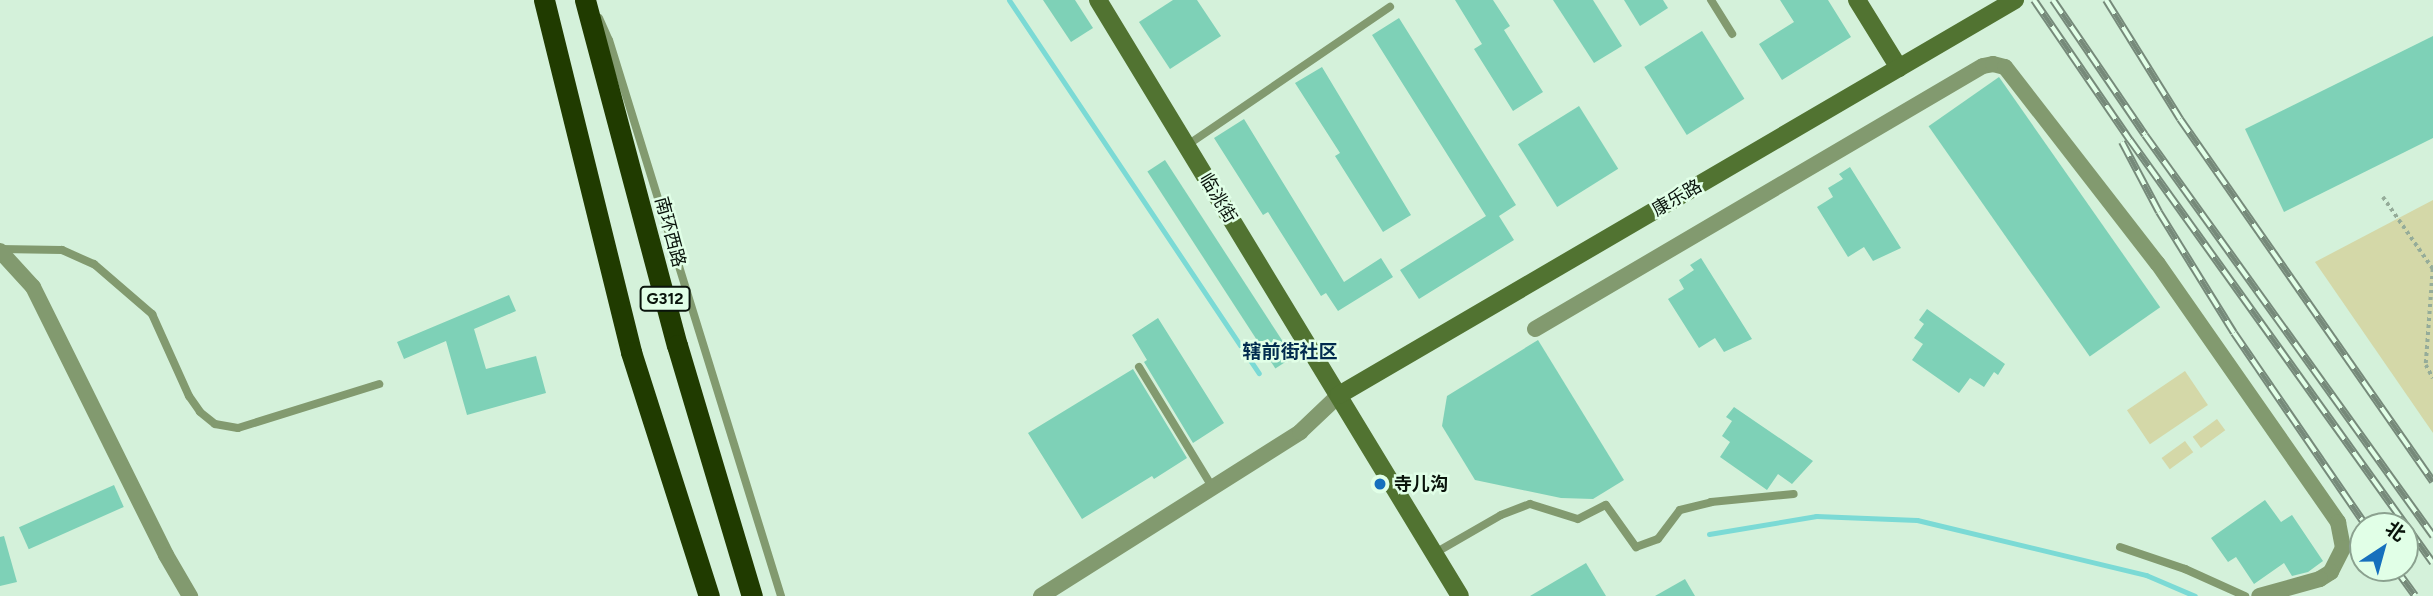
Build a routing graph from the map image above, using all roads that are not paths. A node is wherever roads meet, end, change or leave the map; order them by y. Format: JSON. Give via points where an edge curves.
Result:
{"nodes":[{"id":1,"x":544,"y":0,"type":"edge"},
{"id":2,"x":588,"y":0,"type":"edge"},
{"id":3,"x":1098,"y":0,"type":"edge"},
{"id":4,"x":1712,"y":0,"type":"edge"},
{"id":5,"x":1857,"y":0,"type":"edge"},
{"id":6,"x":2015,"y":0,"type":"edge"},
{"id":7,"x":1390,"y":7,"type":"dead end"},
{"id":8,"x":1732,"y":34,"type":"dead end"},
{"id":9,"x":1899,"y":68,"type":"junction"},
{"id":10,"x":1186,"y":146,"type":"junction"},
{"id":11,"x":0,"y":250,"type":"edge"},
{"id":12,"x":1535,"y":329,"type":"dead end"},
{"id":13,"x":1139,"y":367,"type":"dead end"},
{"id":14,"x":380,"y":384,"type":"dead end"},
{"id":15,"x":1339,"y":396,"type":"junction"},
{"id":16,"x":1213,"y":488,"type":"junction"},
{"id":17,"x":1794,"y":494,"type":"dead end"},
{"id":18,"x":2120,"y":547,"type":"dead end"},
{"id":19,"x":1434,"y":553,"type":"junction"},
{"id":20,"x":190,"y":596,"type":"edge"},
{"id":21,"x":709,"y":596,"type":"edge"},
{"id":22,"x":752,"y":596,"type":"edge"},
{"id":23,"x":781,"y":596,"type":"edge"},
{"id":24,"x":1041,"y":596,"type":"edge"},
{"id":25,"x":1460,"y":596,"type":"edge"},
{"id":26,"x":2245,"y":596,"type":"edge"},
{"id":27,"x":2259,"y":596,"type":"edge"}],
"edges":[{"from":1,"to":21,"type":"highway","number":"G312","via":[[631,352]]},
{"from":2,"to":22,"type":"highway","name":"南环西路","number":"G312","via":[[677,345]]},
{"from":2,"to":23,"type":"lane","via":[[609,40]]},
{"from":3,"to":10,"type":"main road","name":"临洮街"},
{"from":4,"to":8,"type":"lane"},
{"from":5,"to":9,"type":"main road"},
{"from":6,"to":9,"type":"main road","name":"康乐路"},
{"from":7,"to":10,"type":"lane"},
{"from":9,"to":15,"type":"main road","name":"康乐路"},
{"from":10,"to":15,"type":"main road","name":"临洮街"},
{"from":11,"to":14,"type":"lane","via":[[62,250],[94,264],[152,314],[189,396],[215,424],[238,428]]},
{"from":11,"to":20,"type":"street","via":[[33,287]]},
{"from":12,"to":27,"type":"street","via":[[1983,66],[2005,67],[2158,264],[2339,522],[2343,548],[2331,572]]},
{"from":13,"to":16,"type":"lane"},
{"from":15,"to":16,"type":"street","via":[[1300,432]]},
{"from":15,"to":19,"type":"main road","name":"临洮街"},
{"from":16,"to":24,"type":"street"},
{"from":17,"to":19,"type":"lane","via":[[1711,502],[1680,510],[1658,539],[1636,547],[1606,505],[1578,519],[1530,504]]},
{"from":18,"to":26,"type":"lane"},
{"from":19,"to":25,"type":"main road","name":"临洮街"}]}
